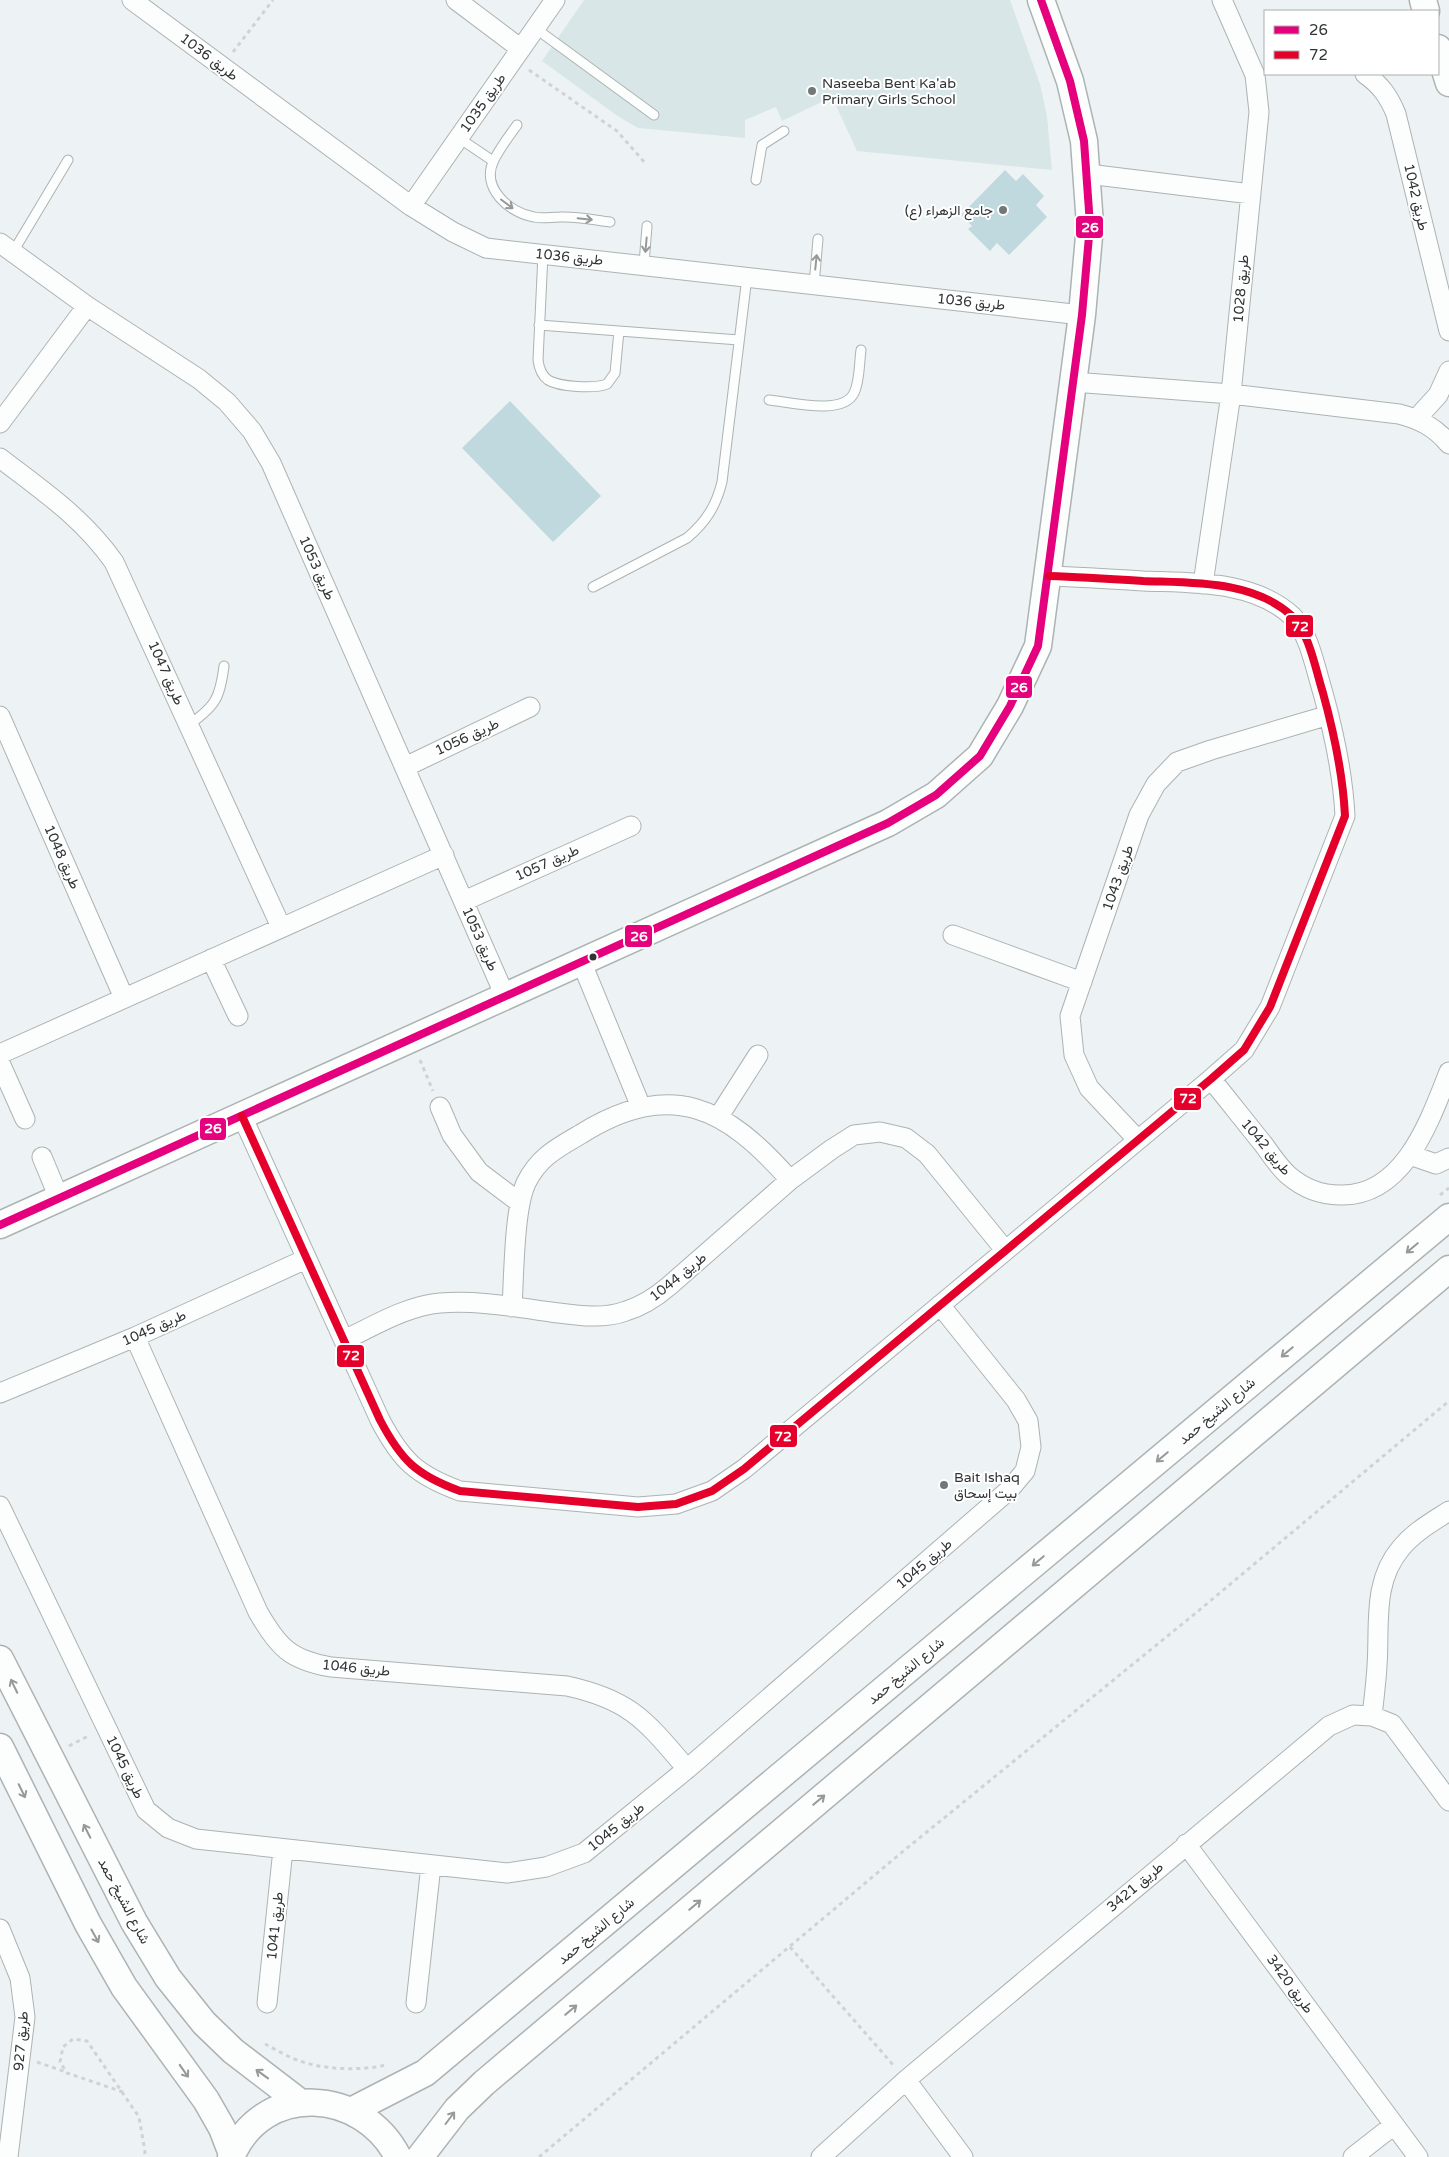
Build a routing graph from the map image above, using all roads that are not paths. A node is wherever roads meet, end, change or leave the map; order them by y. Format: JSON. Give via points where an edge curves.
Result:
{"nodes":[{"id":1,"x":456,"y":0,"type":"edge"},
{"id":2,"x":554,"y":0,"type":"edge"},
{"id":3,"x":1041,"y":0,"type":"edge"},
{"id":4,"x":1222,"y":0,"type":"edge"},
{"id":5,"x":137,"y":1,"type":"edge"},
{"id":6,"x":535,"y":28,"type":"junction"},
{"id":7,"x":1439,"y":51,"type":"edge"},
{"id":8,"x":518,"y":54,"type":"junction"},
{"id":9,"x":1260,"y":74,"type":"edge"},
{"id":10,"x":1366,"y":75,"type":"edge"},
{"id":11,"x":1449,"y":83,"type":"edge"},
{"id":12,"x":654,"y":115,"type":"dead end"},
{"id":13,"x":517,"y":125,"type":"dead end"},
{"id":14,"x":784,"y":131,"type":"dead end"},
{"id":15,"x":459,"y":138,"type":"junction"},
{"id":16,"x":68,"y":160,"type":"dead end"},
{"id":17,"x":493,"y":161,"type":"junction"},
{"id":18,"x":1088,"y":174,"type":"junction"},
{"id":19,"x":756,"y":180,"type":"dead end"},
{"id":20,"x":1250,"y":194,"type":"junction"},
{"id":21,"x":411,"y":206,"type":"junction"},
{"id":22,"x":610,"y":222,"type":"dead end"},
{"id":23,"x":648,"y":226,"type":"dead end"},
{"id":24,"x":818,"y":239,"type":"dead end"},
{"id":25,"x":6,"y":248,"type":"edge"},
{"id":26,"x":543,"y":254,"type":"junction"},
{"id":27,"x":644,"y":264,"type":"junction"},
{"id":28,"x":747,"y":277,"type":"junction"},
{"id":29,"x":814,"y":285,"type":"junction"},
{"id":30,"x":87,"y":306,"type":"junction"},
{"id":31,"x":1082,"y":315,"type":"junction"},
{"id":32,"x":540,"y":325,"type":"junction"},
{"id":33,"x":619,"y":331,"type":"junction"},
{"id":34,"x":1449,"y":331,"type":"edge"},
{"id":35,"x":739,"y":340,"type":"junction"},
{"id":36,"x":861,"y":350,"type":"dead end"},
{"id":37,"x":1449,"y":371,"type":"edge"},
{"id":38,"x":1073,"y":382,"type":"junction"},
{"id":39,"x":1231,"y":394,"type":"junction"},
{"id":40,"x":769,"y":400,"type":"dead end"},
{"id":41,"x":1417,"y":418,"type":"junction"},
{"id":42,"x":0,"y":423,"type":"edge"},
{"id":43,"x":1449,"y":444,"type":"edge"},
{"id":44,"x":0,"y":458,"type":"edge"},
{"id":45,"x":1048,"y":576,"type":"junction"},
{"id":46,"x":1203,"y":584,"type":"junction"},
{"id":47,"x":593,"y":587,"type":"dead end"},
{"id":48,"x":224,"y":666,"type":"dead end"},
{"id":49,"x":530,"y":708,"type":"dead end"},
{"id":50,"x":1329,"y":715,"type":"junction"},
{"id":51,"x":0,"y":716,"type":"edge"},
{"id":52,"x":189,"y":725,"type":"junction"},
{"id":53,"x":405,"y":767,"type":"junction"},
{"id":54,"x":631,"y":826,"type":"dead end"},
{"id":55,"x":444,"y":855,"type":"junction"},
{"id":56,"x":464,"y":901,"type":"junction"},
{"id":57,"x":281,"y":927,"type":"junction"},
{"id":58,"x":953,"y":935,"type":"dead end"},
{"id":59,"x":211,"y":958,"type":"junction"},
{"id":60,"x":581,"y":961,"type":"junction"},
{"id":61,"x":1082,"y":982,"type":"junction"},
{"id":62,"x":505,"y":996,"type":"junction"},
{"id":63,"x":124,"y":998,"type":"junction"},
{"id":64,"x":238,"y":1016,"type":"dead end"},
{"id":65,"x":0,"y":1054,"type":"edge"},
{"id":66,"x":758,"y":1055,"type":"dead end"},
{"id":67,"x":0,"y":1063,"type":"edge"},
{"id":68,"x":1211,"y":1079,"type":"junction"},
{"id":69,"x":1448,"y":1079,"type":"edge"},
{"id":70,"x":440,"y":1107,"type":"road end"},
{"id":71,"x":641,"y":1107,"type":"junction"},
{"id":72,"x":242,"y":1116,"type":"junction"},
{"id":73,"x":719,"y":1116,"type":"junction"},
{"id":74,"x":25,"y":1119,"type":"dead end"},
{"id":75,"x":1137,"y":1139,"type":"junction"},
{"id":76,"x":1410,"y":1155,"type":"junction"},
{"id":77,"x":42,"y":1157,"type":"dead end"},
{"id":78,"x":1449,"y":1158,"type":"edge"},
{"id":79,"x":790,"y":1180,"type":"junction"},
{"id":80,"x":60,"y":1198,"type":"junction"},
{"id":81,"x":520,"y":1203,"type":"junction"},
{"id":82,"x":1442,"y":1208,"type":"edge"},
{"id":83,"x":0,"y":1225,"type":"edge"},
{"id":84,"x":1005,"y":1250,"type":"junction"},
{"id":85,"x":306,"y":1259,"type":"junction"},
{"id":86,"x":1449,"y":1269,"type":"edge"},
{"id":87,"x":940,"y":1305,"type":"junction"},
{"id":88,"x":512,"y":1307,"type":"junction"},
{"id":89,"x":135,"y":1338,"type":"junction"},
{"id":90,"x":344,"y":1340,"type":"junction"},
{"id":91,"x":0,"y":1393,"type":"edge"},
{"id":92,"x":0,"y":1506,"type":"edge"},
{"id":93,"x":1449,"y":1511,"type":"edge"},
{"id":94,"x":0,"y":1659,"type":"edge"},
{"id":95,"x":1372,"y":1716,"type":"junction"},
{"id":96,"x":0,"y":1747,"type":"edge"},
{"id":97,"x":687,"y":1769,"type":"junction"},
{"id":98,"x":1449,"y":1800,"type":"edge"},
{"id":99,"x":1186,"y":1844,"type":"junction"},
{"id":100,"x":283,"y":1848,"type":"junction"},
{"id":101,"x":431,"y":1865,"type":"junction"},
{"id":102,"x":0,"y":1929,"type":"edge"},
{"id":103,"x":267,"y":2002,"type":"dead end"},
{"id":104,"x":416,"y":2003,"type":"dead end"},
{"id":105,"x":906,"y":2080,"type":"junction"},
{"id":106,"x":301,"y":2103,"type":"junction"},
{"id":107,"x":353,"y":2110,"type":"junction"},
{"id":108,"x":1394,"y":2125,"type":"junction"},
{"id":109,"x":232,"y":2156,"type":"edge"},
{"id":110,"x":8,"y":2157,"type":"edge"},
{"id":111,"x":398,"y":2157,"type":"edge"},
{"id":112,"x":420,"y":2157,"type":"edge"},
{"id":113,"x":821,"y":2157,"type":"edge"},
{"id":114,"x":963,"y":2157,"type":"edge"},
{"id":115,"x":1353,"y":2157,"type":"edge"},
{"id":116,"x":1418,"y":2157,"type":"edge"}],
"edges":[{"from":1,"to":8,"type":"street"},
{"from":2,"to":6,"type":"street","name":"طريق 1035"},
{"from":3,"to":18,"type":"main road","via":[[1070,81]]},
{"from":4,"to":9,"type":"street","name":"طريق 1028"},
{"from":5,"to":21,"type":"street","name":"طريق 1036"},
{"from":6,"to":8,"type":"street","name":"طريق 1035"},
{"from":6,"to":12,"type":"lane"},
{"from":7,"to":11,"type":"main road"},
{"from":8,"to":15,"type":"street","name":"طريق 1035"},
{"from":9,"to":20,"type":"street","name":"طريق 1028"},
{"from":10,"to":34,"type":"street","name":"طريق 1042","via":[[1389,97],[1396,114]]},
{"from":13,"to":17,"type":"lane"},
{"from":14,"to":19,"type":"lane","via":[[762,145]]},
{"from":15,"to":17,"type":"lane"},
{"from":15,"to":21,"type":"street","name":"طريق 1035"},
{"from":16,"to":25,"type":"lane"},
{"from":17,"to":22,"type":"lane","one_way":true,"via":[[490,173],[492,186],[498,196],[519,212],[532,217]]},
{"from":18,"to":20,"type":"street"},
{"from":18,"to":31,"type":"main road","via":[[1090,225]]},
{"from":20,"to":39,"type":"street","name":"طريق 1028"},
{"from":21,"to":26,"type":"street","name":"طريق 1036","via":[[486,248]]},
{"from":23,"to":27,"type":"lane","one_way":true},
{"from":29,"to":24,"type":"lane","one_way":true},
{"from":25,"to":30,"type":"street","name":"طريق 1053"},
{"from":26,"to":27,"type":"street","name":"طريق 1036"},
{"from":26,"to":32,"type":"lane"},
{"from":27,"to":28,"type":"street","name":"طريق 1036"},
{"from":28,"to":29,"type":"street","name":"طريق 1036"},
{"from":28,"to":35,"type":"lane"},
{"from":29,"to":31,"type":"street","name":"طريق 1036"},
{"from":30,"to":42,"type":"street"},
{"from":30,"to":53,"type":"street","name":"طريق 1053","via":[[198,379],[228,402],[252,431],[271,463]]},
{"from":31,"to":38,"type":"main road"},
{"from":32,"to":33,"type":"lane"},
{"from":32,"to":33,"type":"lane","via":[[538,368],[543,376],[558,384],[594,387],[607,384],[615,373]]},
{"from":33,"to":35,"type":"lane"},
{"from":35,"to":47,"type":"lane","via":[[722,482],[711,512],[687,538]]},
{"from":36,"to":40,"type":"lane","via":[[855,392],[843,405],[832,407]]},
{"from":37,"to":41,"type":"street","via":[[1438,395]]},
{"from":38,"to":39,"type":"street"},
{"from":38,"to":45,"type":"main road"},
{"from":39,"to":41,"type":"street"},
{"from":39,"to":46,"type":"street","name":"طريق 1028"},
{"from":41,"to":43,"type":"street","via":[[1439,432]]},
{"from":44,"to":52,"type":"street","name":"طريق 1047","via":[[76,516],[114,562]]},
{"from":45,"to":46,"type":"street"},
{"from":45,"to":60,"type":"main road","via":[[1038,646],[1010,706],[980,756],[936,796],[888,823]]},
{"from":46,"to":50,"type":"street","via":[[1240,590],[1272,603],[1293,617],[1309,645]]},
{"from":48,"to":52,"type":"lane","via":[[217,700]]},
{"from":49,"to":53,"type":"street","name":"طريق 1056"},
{"from":50,"to":61,"type":"street","name":"طريق 1043","via":[[1177,762],[1156,784],[1139,815]]},
{"from":50,"to":68,"type":"street","via":[[1345,816],[1270,1007],[1244,1050]]},
{"from":51,"to":63,"type":"street","name":"طريق 1048"},
{"from":52,"to":57,"type":"street","name":"طريق 1047"},
{"from":53,"to":55,"type":"street","name":"طريق 1053"},
{"from":54,"to":56,"type":"street","name":"طريق 1057"},
{"from":55,"to":56,"type":"street","name":"طريق 1053"},
{"from":55,"to":57,"type":"street"},
{"from":56,"to":62,"type":"street","name":"طريق 1053"},
{"from":57,"to":59,"type":"street"},
{"from":58,"to":61,"type":"street"},
{"from":59,"to":63,"type":"street"},
{"from":59,"to":64,"type":"street"},
{"from":60,"to":62,"type":"main road"},
{"from":60,"to":71,"type":"street"},
{"from":61,"to":75,"type":"street","name":"طريق 1043","via":[[1070,1016],[1074,1055],[1089,1088]]},
{"from":62,"to":72,"type":"main road"},
{"from":63,"to":65,"type":"street"},
{"from":66,"to":73,"type":"street"},
{"from":67,"to":74,"type":"street"},
{"from":68,"to":75,"type":"street"},
{"from":68,"to":76,"type":"street","name":"طريق 1042","via":[[1287,1174],[1304,1188],[1325,1195],[1348,1196],[1369,1190],[1391,1176]]},
{"from":69,"to":76,"type":"street","name":"طريق 1042","via":[[1425,1132]]},
{"from":70,"to":81,"type":"street","via":[[452,1135],[479,1172]]},
{"from":71,"to":73,"type":"street","via":[[680,1104]]},
{"from":71,"to":81,"type":"street","via":[[602,1120],[544,1156],[526,1183]]},
{"from":72,"to":80,"type":"main road"},
{"from":72,"to":85,"type":"street"},
{"from":73,"to":79,"type":"street","via":[[741,1130]]},
{"from":75,"to":84,"type":"street"},
{"from":76,"to":78,"type":"street","via":[[1436,1164]]},
{"from":77,"to":80,"type":"street"},
{"from":79,"to":84,"type":"street","name":"طريق 1044","via":[[854,1135],[880,1132],[906,1138],[927,1154]]},
{"from":79,"to":88,"type":"street","name":"طريق 1044","via":[[649,1302],[625,1312],[600,1316]]},
{"from":80,"to":83,"type":"main road"},
{"from":81,"to":88,"type":"street"},
{"from":82,"to":107,"type":"main road","name":"شارع الشيخ حمد","one_way":true,"via":[[425,2073]]},
{"from":84,"to":87,"type":"street"},
{"from":85,"to":89,"type":"street","name":"طريق 1045"},
{"from":85,"to":90,"type":"street"},
{"from":112,"to":86,"type":"main road","one_way":true,"via":[[457,2109],[484,2083]]},
{"from":87,"to":90,"type":"street","via":[[744,1469],[712,1491],[676,1504],[638,1507],[460,1491],[434,1481],[411,1465],[392,1444]]},
{"from":87,"to":97,"type":"street","name":"طريق 1045","via":[[1016,1400],[1028,1422],[1031,1446],[1025,1471],[1010,1490]]},
{"from":88,"to":90,"type":"street","name":"طريق 1044","via":[[439,1303],[402,1313]]},
{"from":89,"to":91,"type":"street","name":"طريق 1045"},
{"from":89,"to":97,"type":"street","name":"طريق 1046","via":[[258,1612],[271,1634],[287,1651],[308,1663],[331,1667],[567,1686],[598,1693],[626,1706],[651,1726]]},
{"from":92,"to":100,"type":"street","name":"طريق 1045","via":[[146,1810],[168,1828],[196,1839]]},
{"from":93,"to":95,"type":"street","via":[[1416,1532],[1399,1549],[1385,1574],[1379,1594]]},
{"from":106,"to":94,"type":"main road","name":"شارع الشيخ حمد","one_way":true,"via":[[233,2052],[204,2023],[168,1978],[134,1922]]},
{"from":95,"to":98,"type":"street","name":"طريق 3421","via":[[1392,1724]]},
{"from":95,"to":99,"type":"street","name":"طريق 3421","via":[[1353,1715],[1329,1726]]},
{"from":96,"to":109,"type":"main road","one_way":true,"via":[[88,1924],[124,1988],[206,2100],[222,2128]]},
{"from":97,"to":101,"type":"street","name":"طريق 1045","via":[[584,1853],[546,1867],[507,1873]]},
{"from":99,"to":105,"type":"street","name":"طريق 3421"},
{"from":99,"to":108,"type":"street","name":"طريق 3420"},
{"from":100,"to":101,"type":"street","name":"طريق 1045"},
{"from":100,"to":103,"type":"street","name":"طريق 1041"},
{"from":101,"to":104,"type":"street"},
{"from":102,"to":110,"type":"street","name":"طريق 927","via":[[14,1959],[25,2017]]},
{"from":105,"to":113,"type":"street","name":"طريق 3421"},
{"from":105,"to":114,"type":"street"},
{"from":106,"to":107,"type":"main road","via":[[336,2104]]},
{"from":106,"to":109,"type":"main road","via":[[279,2109],[260,2120],[244,2135]]},
{"from":107,"to":111,"type":"main road","via":[[387,2137]]},
{"from":108,"to":115,"type":"street"},
{"from":108,"to":116,"type":"street","name":"طريق 3420"}]}
